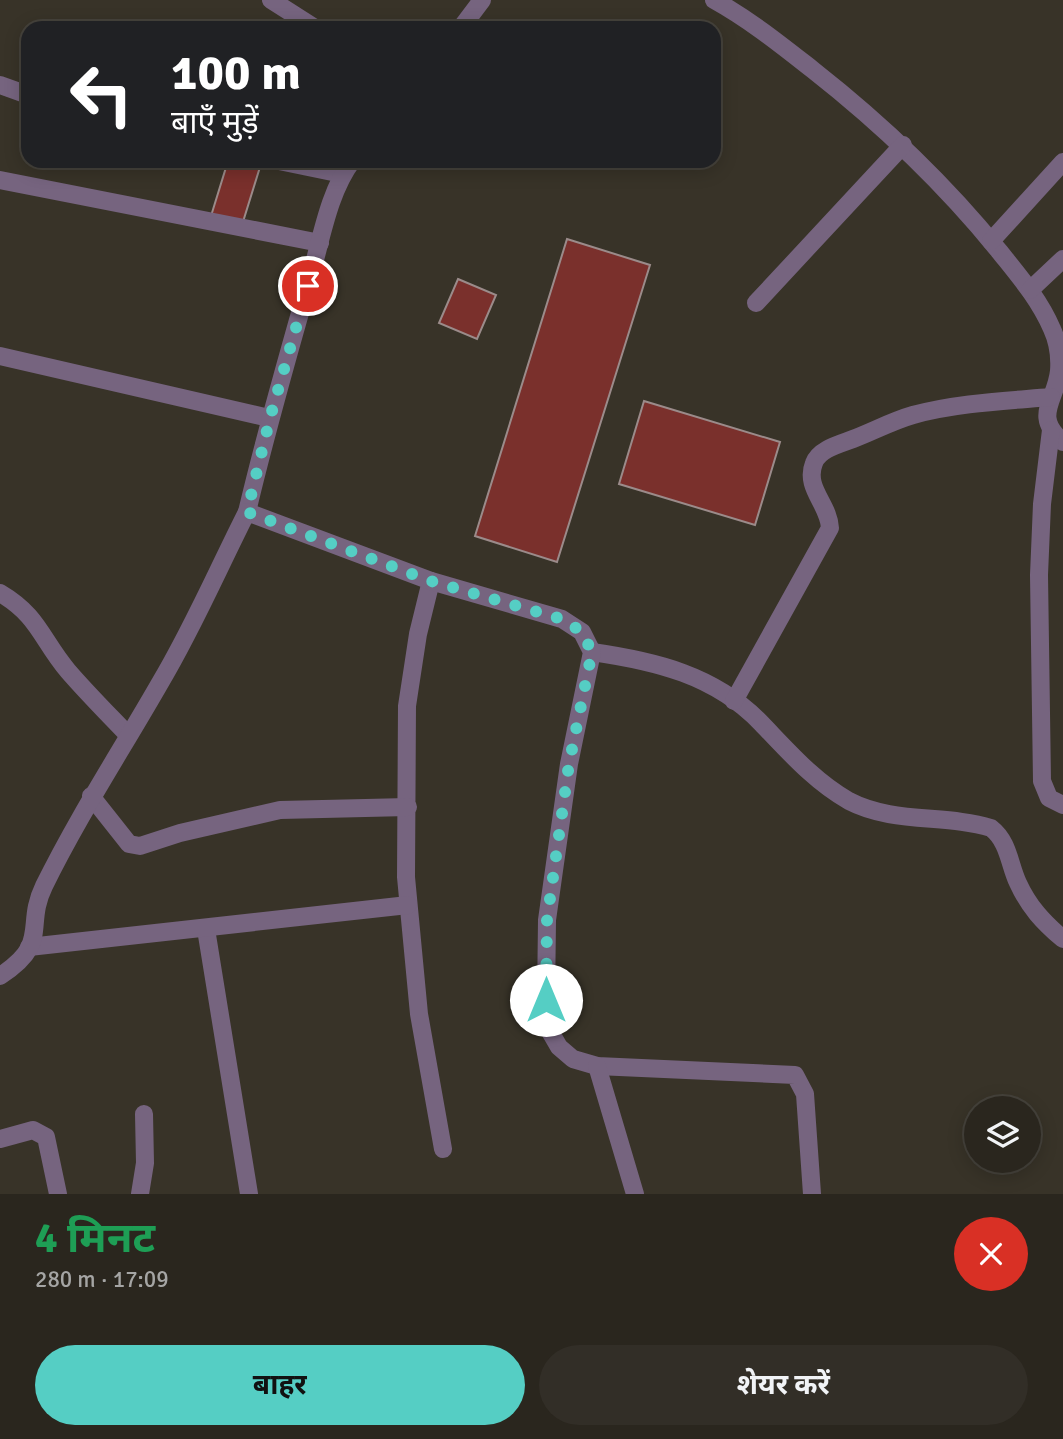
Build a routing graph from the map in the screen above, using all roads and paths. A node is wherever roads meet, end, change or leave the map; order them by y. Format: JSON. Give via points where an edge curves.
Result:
{"nodes":[{"id":1,"x":271,"y":0,"type":"edge"},
{"id":2,"x":482,"y":0,"type":"edge"},
{"id":3,"x":726,"y":3,"type":"edge"},
{"id":4,"x":304,"y":21,"type":"edge"},
{"id":5,"x":466,"y":21,"type":"edge"},
{"id":6,"x":1,"y":90,"type":"edge"},
{"id":7,"x":21,"y":94,"type":"edge"},
{"id":8,"x":903,"y":145,"type":"junction"},
{"id":9,"x":1063,"y":162,"type":"edge"},
{"id":10,"x":347,"y":168,"type":"edge"},
{"id":11,"x":0,"y":180,"type":"edge"},
{"id":12,"x":991,"y":241,"type":"junction"},
{"id":13,"x":320,"y":243,"type":"junction"},
{"id":14,"x":1063,"y":259,"type":"edge"},
{"id":15,"x":1030,"y":290,"type":"junction"},
{"id":16,"x":755,"y":303,"type":"dead end"},
{"id":17,"x":0,"y":356,"type":"edge"},
{"id":18,"x":1051,"y":397,"type":"junction"},
{"id":19,"x":270,"y":418,"type":"junction"},
{"id":20,"x":1057,"y":436,"type":"edge"},
{"id":21,"x":247,"y":512,"type":"junction"},
{"id":22,"x":431,"y":581,"type":"junction"},
{"id":23,"x":0,"y":593,"type":"edge"},
{"id":24,"x":592,"y":652,"type":"junction"},
{"id":25,"x":734,"y":701,"type":"junction"},
{"id":26,"x":128,"y":735,"type":"junction"},
{"id":27,"x":91,"y":796,"type":"junction"},
{"id":28,"x":1063,"y":805,"type":"edge"},
{"id":29,"x":408,"y":807,"type":"junction"},
{"id":30,"x":408,"y":905,"type":"junction"},
{"id":31,"x":206,"y":929,"type":"junction"},
{"id":32,"x":1063,"y":939,"type":"edge"},
{"id":33,"x":29,"y":947,"type":"junction"},
{"id":34,"x":0,"y":976,"type":"edge"},
{"id":35,"x":597,"y":1066,"type":"junction"},
{"id":36,"x":144,"y":1114,"type":"dead end"},
{"id":37,"x":0,"y":1139,"type":"edge"},
{"id":38,"x":443,"y":1149,"type":"dead end"},
{"id":39,"x":58,"y":1194,"type":"edge"},
{"id":40,"x":140,"y":1194,"type":"edge"},
{"id":41,"x":249,"y":1194,"type":"edge"},
{"id":42,"x":635,"y":1194,"type":"edge"},
{"id":43,"x":812,"y":1194,"type":"edge"}],
"edges":[{"from":1,"to":4,"type":"street"},
{"from":2,"to":5,"type":"street"},
{"from":3,"to":8,"type":"street"},
{"from":6,"to":7,"type":"street"},
{"from":8,"to":12,"type":"street"},
{"from":8,"to":16,"type":"street"},
{"from":9,"to":12,"type":"street"},
{"from":10,"to":13,"type":"street"},
{"from":11,"to":13,"type":"street"},
{"from":12,"to":15,"type":"street"},
{"from":13,"to":19,"type":"street"},
{"from":14,"to":15,"type":"street"},
{"from":15,"to":18,"type":"street","via":[[1058,347],[1059,372]]},
{"from":17,"to":19,"type":"street"},
{"from":18,"to":20,"type":"street","via":[[1046,419]]},
{"from":18,"to":25,"type":"street","via":[[915,414],[824,451],[814,461],[812,485],[830,517],[830,528]]},
{"from":19,"to":21,"type":"street"},
{"from":20,"to":28,"type":"street","via":[[1042,503],[1042,781],[1049,798]]},
{"from":21,"to":22,"type":"street"},
{"from":21,"to":26,"type":"street","via":[[162,680]]},
{"from":22,"to":24,"type":"street","via":[[562,619],[582,632]]},
{"from":22,"to":29,"type":"street","via":[[407,706]]},
{"from":23,"to":26,"type":"street","via":[[22,606],[66,669]]},
{"from":24,"to":25,"type":"street","via":[[662,664],[688,673]]},
{"from":24,"to":35,"type":"street","via":[[569,764],[547,920],[546,1000],[548,1028],[559,1047],[573,1059]]},
{"from":25,"to":32,"type":"street","via":[[808,772],[853,803],[991,828],[1007,850],[1030,906]]},
{"from":26,"to":27,"type":"street"},
{"from":27,"to":29,"type":"street","via":[[129,844],[140,846],[280,810]]},
{"from":27,"to":33,"type":"street","via":[[40,894]]},
{"from":29,"to":30,"type":"street"},
{"from":30,"to":31,"type":"street"},
{"from":30,"to":38,"type":"street","via":[[419,1014]]},
{"from":31,"to":33,"type":"street"},
{"from":31,"to":41,"type":"street"},
{"from":33,"to":34,"type":"street","via":[[22,962]]},
{"from":35,"to":42,"type":"street"},
{"from":35,"to":43,"type":"street","via":[[795,1075],[806,1094]]},
{"from":36,"to":40,"type":"street"},
{"from":37,"to":39,"type":"street","via":[[33,1130],[46,1137]]}]}
